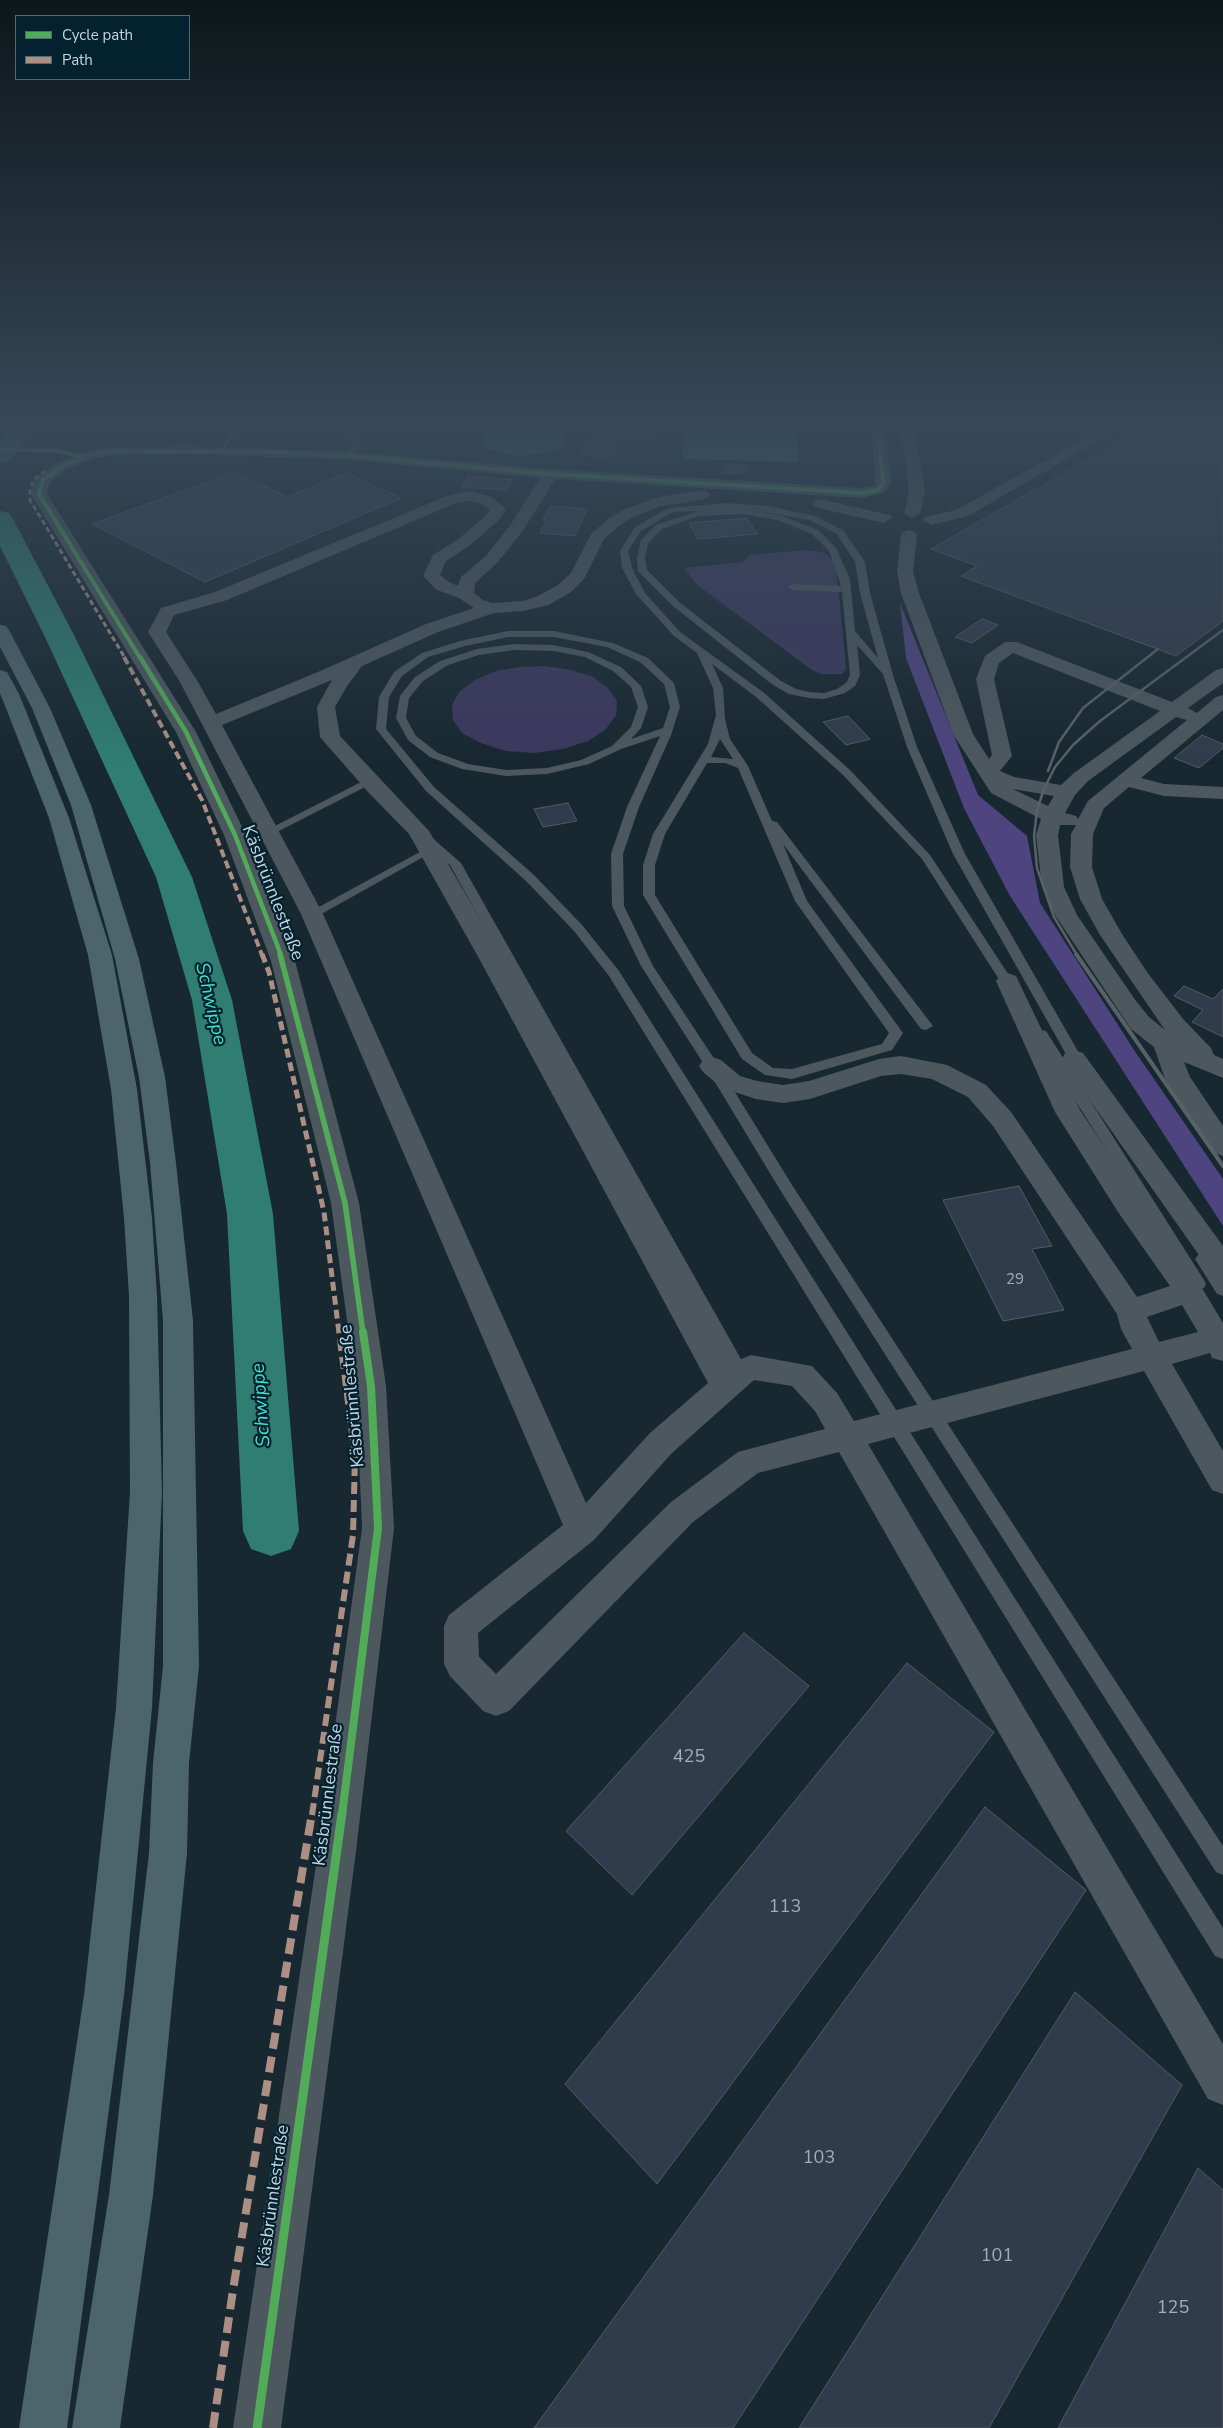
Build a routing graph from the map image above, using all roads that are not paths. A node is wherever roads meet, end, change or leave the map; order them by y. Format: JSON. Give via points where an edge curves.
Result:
{"nodes":[{"id":1,"x":66,"y":538,"type":"edge"},
{"id":2,"x":358,"y":538,"type":"edge"},
{"id":3,"x":469,"y":538,"type":"edge"},
{"id":4,"x":522,"y":538,"type":"edge"},
{"id":5,"x":596,"y":538,"type":"edge"},
{"id":6,"x":632,"y":538,"type":"edge"},
{"id":7,"x":648,"y":538,"type":"edge"},
{"id":8,"x":821,"y":538,"type":"edge"},
{"id":9,"x":844,"y":538,"type":"edge"},
{"id":10,"x":909,"y":538,"type":"edge"},
{"id":11,"x":793,"y":587,"type":"dead end"},
{"id":12,"x":846,"y":589,"type":"junction"},
{"id":13,"x":465,"y":594,"type":"junction"},
{"id":14,"x":492,"y":608,"type":"junction"},
{"id":15,"x":0,"y":630,"type":"edge"},
{"id":16,"x":850,"y":631,"type":"junction"},
{"id":17,"x":701,"y":652,"type":"junction"},
{"id":18,"x":355,"y":663,"type":"junction"},
{"id":19,"x":1223,"y":674,"type":"edge"},
{"id":20,"x":0,"y":676,"type":"edge"},
{"id":21,"x":888,"y":676,"type":"junction"},
{"id":22,"x":1223,"y":701,"type":"edge"},
{"id":23,"x":1176,"y":710,"type":"junction"},
{"id":24,"x":721,"y":715,"type":"junction"},
{"id":25,"x":1200,"y":719,"type":"junction"},
{"id":26,"x":211,"y":723,"type":"junction"},
{"id":27,"x":667,"y":730,"type":"junction"},
{"id":28,"x":616,"y":748,"type":"junction"},
{"id":29,"x":704,"y":760,"type":"junction"},
{"id":30,"x":743,"y":766,"type":"junction"},
{"id":31,"x":988,"y":774,"type":"junction"},
{"id":32,"x":1124,"y":780,"type":"junction"},
{"id":33,"x":369,"y":781,"type":"junction"},
{"id":34,"x":1066,"y":792,"type":"junction"},
{"id":35,"x":1223,"y":793,"type":"edge"},
{"id":36,"x":755,"y":798,"type":"junction"},
{"id":37,"x":1052,"y":817,"type":"junction"},
{"id":38,"x":1086,"y":823,"type":"junction"},
{"id":39,"x":269,"y":832,"type":"junction"},
{"id":40,"x":424,"y":840,"type":"junction"},
{"id":41,"x":312,"y":914,"type":"junction"},
{"id":42,"x":1008,"y":981,"type":"joint"},
{"id":43,"x":926,"y":1026,"type":"dead end"},
{"id":44,"x":1165,"y":1042,"type":"junction"},
{"id":45,"x":1074,"y":1059,"type":"junction"},
{"id":46,"x":712,"y":1066,"type":"junction"},
{"id":47,"x":1216,"y":1066,"type":"edge"},
{"id":48,"x":1223,"y":1146,"type":"edge"},
{"id":49,"x":1223,"y":1266,"type":"edge"},
{"id":50,"x":1223,"y":1290,"type":"edge"},
{"id":51,"x":1197,"y":1293,"type":"junction"},
{"id":52,"x":1131,"y":1311,"type":"junction"},
{"id":53,"x":1223,"y":1338,"type":"edge"},
{"id":54,"x":1223,"y":1349,"type":"edge"},
{"id":55,"x":732,"y":1379,"type":"junction"},
{"id":56,"x":1223,"y":1480,"type":"edge"},
{"id":57,"x":582,"y":1530,"type":"junction"},
{"id":58,"x":1223,"y":1865,"type":"edge"},
{"id":59,"x":1223,"y":1948,"type":"edge"},
{"id":60,"x":1223,"y":2084,"type":"edge"},
{"id":61,"x":43,"y":2428,"type":"edge"},
{"id":62,"x":96,"y":2428,"type":"edge"},
{"id":63,"x":257,"y":2428,"type":"edge"}],
"edges":[{"from":1,"to":63,"type":"street","name":"Käsbrünnlestraße","via":[[186,732],[235,835],[283,961],[345,1203],[372,1386],[378,1528]]},
{"from":2,"to":26,"type":"street","via":[[221,596],[167,612],[158,632]]},
{"from":3,"to":13,"type":"street","via":[[438,558],[431,576],[443,586]]},
{"from":4,"to":13,"type":"street","via":[[466,581]]},
{"from":5,"to":14,"type":"street","via":[[578,575],[564,589],[542,601]]},
{"from":6,"to":17,"type":"lane","via":[[624,551],[627,568],[641,594],[677,634]]},
{"from":7,"to":16,"type":"lane","via":[[641,558],[643,571],[676,604],[793,692],[824,696],[852,684],[855,675]]},
{"from":8,"to":12,"type":"lane","via":[[833,550]]},
{"from":9,"to":21,"type":"lane","via":[[860,562],[865,593]]},
{"from":10,"to":31,"type":"street","via":[[905,571],[910,593],[963,734]]},
{"from":11,"to":12,"type":"lane"},
{"from":12,"to":16,"type":"lane"},
{"from":13,"to":14,"type":"street","via":[[477,604]]},
{"from":14,"to":18,"type":"street","via":[[432,628]]},
{"from":15,"to":62,"type":"highway","via":[[41,708],[81,805],[122,941],[152,1077],[178,1321],[181,1666],[171,1764],[168,1853],[131,2195]]},
{"from":16,"to":21,"type":"lane"},
{"from":17,"to":24,"type":"lane","via":[[718,688]]},
{"from":17,"to":42,"type":"lane","via":[[759,694],[846,772],[926,857]]},
{"from":18,"to":26,"type":"street"},
{"from":18,"to":33,"type":"street","via":[[338,684],[326,707],[330,737]]},
{"from":19,"to":23,"type":"street"},
{"from":20,"to":61,"type":"highway","via":[[60,818],[100,955],[124,1089],[143,1296],[146,1492],[134,1708],[104,1995]]},
{"from":21,"to":45,"type":"lane","via":[[912,747],[959,854]]},
{"from":22,"to":25,"type":"street"},
{"from":23,"to":25,"type":"street"},
{"from":23,"to":31,"type":"street","via":[[1012,646],[992,660],[985,678],[1002,756]]},
{"from":23,"to":34,"type":"street","via":[[1081,777]]},
{"from":24,"to":29,"type":"lane","via":[[713,744]]},
{"from":24,"to":30,"type":"lane","via":[[725,739]]},
{"from":25,"to":32,"type":"street"},
{"from":26,"to":39,"type":"street"},
{"from":27,"to":28,"type":"lane"},
{"from":27,"to":46,"type":"lane","via":[[633,807],[617,854],[618,906],[647,966]]},
{"from":27,"to":59,"type":"lane","via":[[675,707],[669,683],[644,660],[610,645],[554,634],[508,634],[463,642],[425,655],[398,674],[384,697],[381,729],[430,789],[530,878],[578,928],[614,974]]},
{"from":28,"to":28,"type":"lane","via":[[585,762],[547,771],[506,772],[466,767],[434,755],[412,738],[402,718],[404,698],[419,679],[444,663],[477,652],[524,647],[553,648],[588,655],[617,668],[636,686],[643,707],[636,728]]},
{"from":29,"to":30,"type":"lane","via":[[726,760]]},
{"from":29,"to":36,"type":"lane","via":[[659,834],[649,865],[649,895],[747,1056],[770,1072],[792,1074],[887,1048],[896,1033],[801,901]]},
{"from":30,"to":36,"type":"lane"},
{"from":31,"to":34,"type":"street","via":[[1009,782]]},
{"from":31,"to":37,"type":"street","via":[[998,789]]},
{"from":32,"to":35,"type":"street","via":[[1164,790]]},
{"from":32,"to":38,"type":"street","via":[[1095,806]]},
{"from":33,"to":39,"type":"lane"},
{"from":33,"to":40,"type":"street"},
{"from":34,"to":37,"type":"street"},
{"from":36,"to":43,"type":"lane"},
{"from":37,"to":38,"type":"street"},
{"from":37,"to":44,"type":"street","via":[[1047,835],[1050,868],[1053,887],[1066,916],[1128,1008],[1140,1023]]},
{"from":38,"to":47,"type":"street","via":[[1082,834],[1081,868],[1091,899],[1111,935],[1174,1025]]},
{"from":39,"to":41,"type":"street"},
{"from":40,"to":41,"type":"lane"},
{"from":40,"to":55,"type":"street"},
{"from":41,"to":57,"type":"street"},
{"from":42,"to":51,"type":"street","via":[[1068,1112],[1128,1205]]},
{"from":44,"to":47,"type":"street"},
{"from":44,"to":48,"type":"street","via":[[1178,1079]]},
{"from":45,"to":49,"type":"street"},
{"from":45,"to":50,"type":"lane"},
{"from":46,"to":52,"type":"street","via":[[731,1082],[783,1094],[810,1090],[879,1068],[902,1065],[938,1070],[977,1091],[1002,1119]]},
{"from":46,"to":58,"type":"lane","via":[[787,1189]]},
{"from":51,"to":52,"type":"street"},
{"from":51,"to":54,"type":"street"},
{"from":52,"to":56,"type":"street","via":[[1136,1329]]},
{"from":53,"to":57,"type":"street","via":[[749,1462],[682,1512],[496,1699],[462,1664],[461,1626]]},
{"from":55,"to":57,"type":"street","via":[[661,1443]]},
{"from":55,"to":60,"type":"street","via":[[751,1367],[801,1375],[826,1402]]}]}
